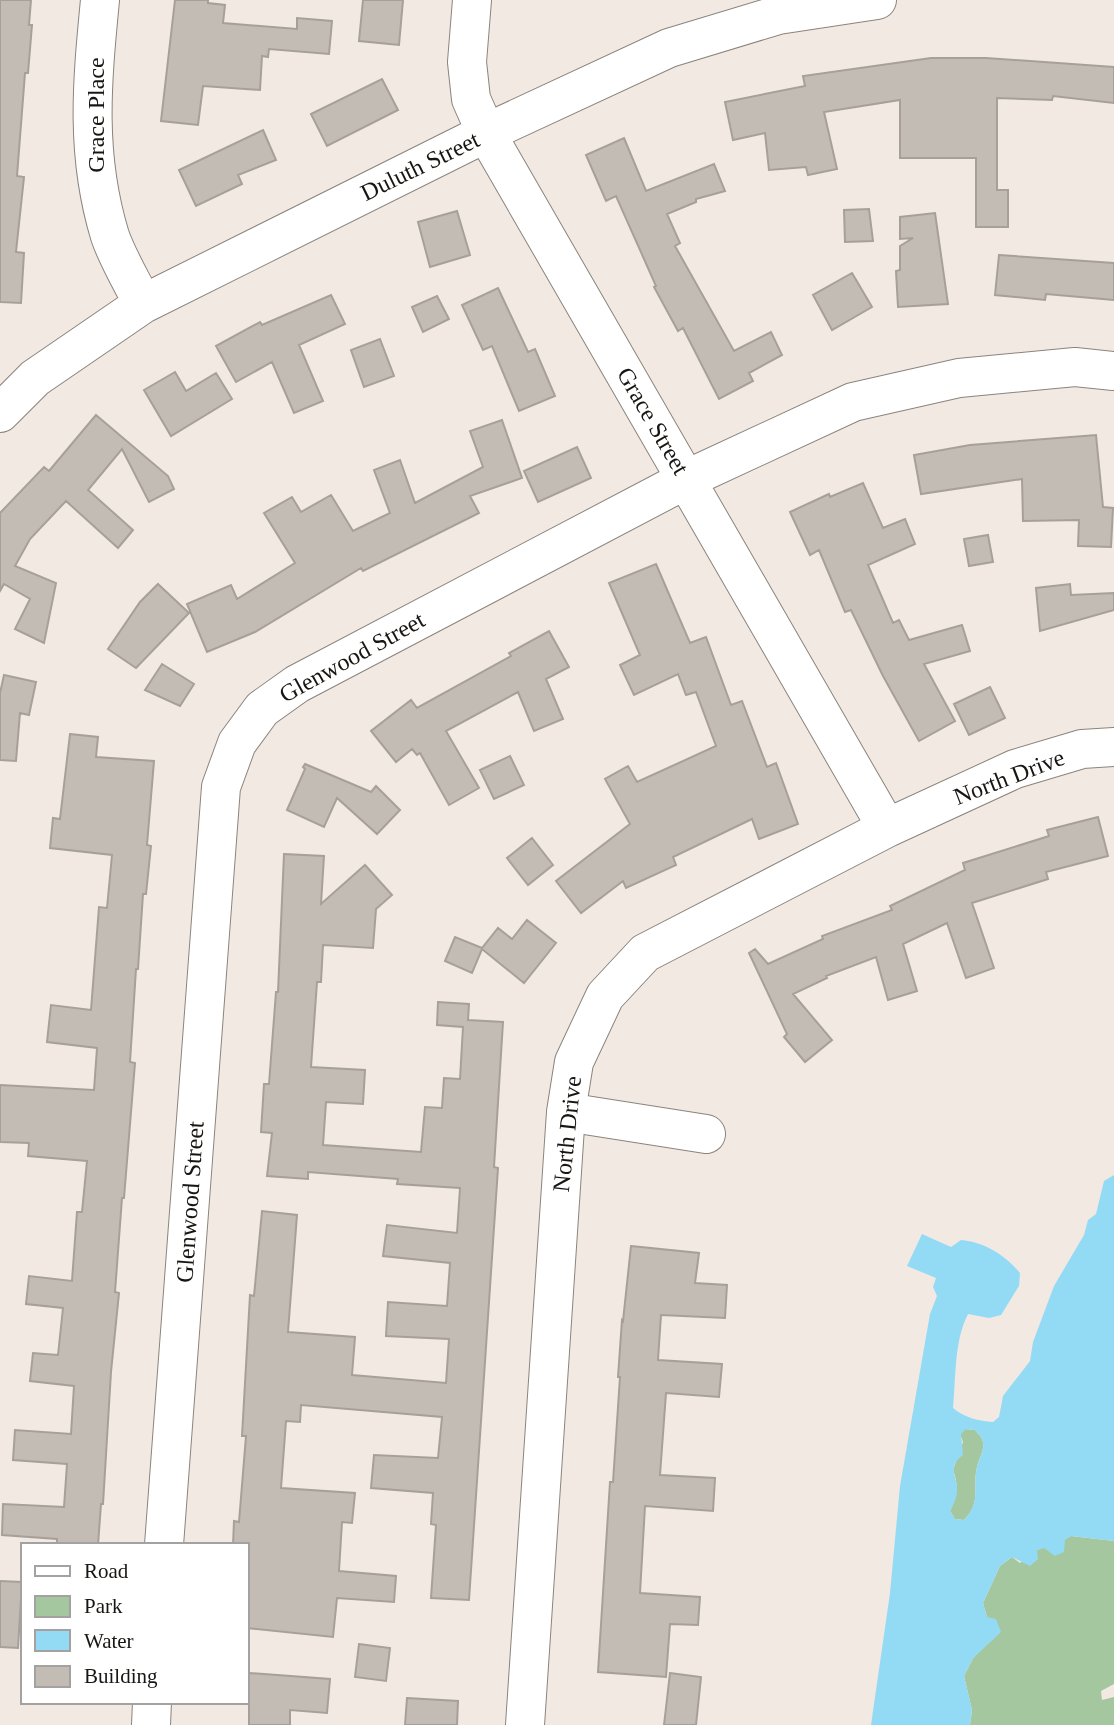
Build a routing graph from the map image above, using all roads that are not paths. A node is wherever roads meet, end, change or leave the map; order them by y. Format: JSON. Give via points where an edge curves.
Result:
{"nodes":[{"id":1,"x":100,"y":0,"type":"edge"},
{"id":2,"x":472,"y":0,"type":"edge"},
{"id":3,"x":877,"y":0,"type":"edge"},
{"id":4,"x":486,"y":133,"type":"junction"},
{"id":5,"x":143,"y":304,"type":"junction"},
{"id":6,"x":1114,"y":371,"type":"edge"},
{"id":7,"x":0,"y":413,"type":"edge"},
{"id":8,"x":687,"y":479,"type":"junction"},
{"id":9,"x":1114,"y":747,"type":"edge"},
{"id":10,"x":887,"y":828,"type":"junction"},
{"id":11,"x":566,"y":1112,"type":"junction"},
{"id":12,"x":706,"y":1134,"type":"dead end"},
{"id":13,"x":164,"y":1543,"type":"edge"},
{"id":14,"x":152,"y":1704,"type":"edge"},
{"id":15,"x":151,"y":1725,"type":"edge"},
{"id":16,"x":525,"y":1725,"type":"edge"}],
"edges":[{"from":1,"to":5,"type":"street","name":"Grace Place","via":[[91,93],[95,177],[111,239]]},
{"from":2,"to":4,"type":"street","name":"Grace Street","via":[[467,62],[471,99]]},
{"from":3,"to":4,"type":"street","name":"Duluth Street","via":[[778,15],[669,48]]},
{"from":4,"to":5,"type":"street","name":"Duluth Street"},
{"from":4,"to":8,"type":"street","name":"Grace Street"},
{"from":5,"to":7,"type":"street","name":"Duluth Street","via":[[35,378]]},
{"from":6,"to":8,"type":"street","name":"Glenwood Street","via":[[1075,367],[959,378],[853,402]]},
{"from":8,"to":10,"type":"street","name":"Grace Street"},
{"from":8,"to":13,"type":"street","name":"Glenwood Street","via":[[297,684],[262,709],[237,743],[221,787]]},
{"from":9,"to":10,"type":"street","name":"North Drive","via":[[1082,749],[1015,769]]},
{"from":10,"to":11,"type":"street","name":"North Drive","via":[[645,953],[605,996],[574,1062]]},
{"from":11,"to":12,"type":"street"},
{"from":11,"to":16,"type":"street","name":"North Drive"},
{"from":14,"to":15,"type":"street"}]}
